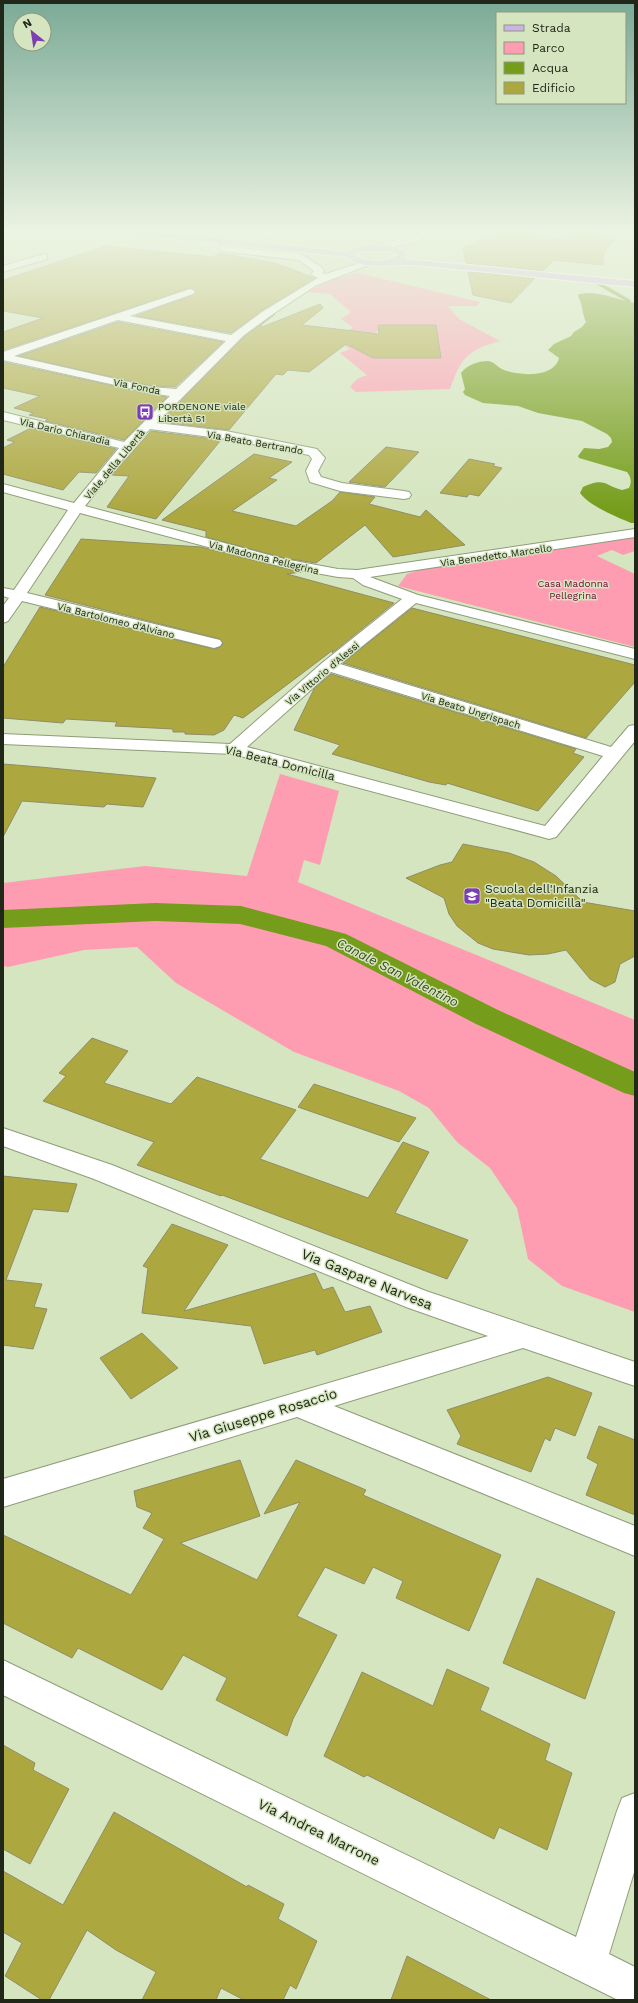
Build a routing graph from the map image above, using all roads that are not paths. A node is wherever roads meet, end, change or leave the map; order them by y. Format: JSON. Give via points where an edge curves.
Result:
{"nodes":[{"id":1,"x":93,"y":325,"type":"edge"},
{"id":2,"x":162,"y":325,"type":"edge"},
{"id":3,"x":251,"y":325,"type":"edge"},
{"id":4,"x":234,"y":339,"type":"junction"},
{"id":5,"x":3,"y":357,"type":"edge"},
{"id":6,"x":177,"y":393,"type":"junction"},
{"id":7,"x":3,"y":416,"type":"edge"},
{"id":8,"x":146,"y":426,"type":"junction"},
{"id":9,"x":127,"y":446,"type":"junction"},
{"id":10,"x":3,"y":488,"type":"edge"},
{"id":11,"x":404,"y":495,"type":"dead end"},
{"id":12,"x":78,"y":508,"type":"junction"},
{"id":13,"x":635,"y":533,"type":"edge"},
{"id":14,"x":357,"y":574,"type":"junction"},
{"id":15,"x":10,"y":594,"type":"edge"},
{"id":16,"x":413,"y":598,"type":"junction"},
{"id":17,"x":3,"y":618,"type":"edge"},
{"id":18,"x":214,"y":643,"type":"dead end"},
{"id":19,"x":635,"y":654,"type":"edge"},
{"id":20,"x":328,"y":666,"type":"junction"},
{"id":21,"x":635,"y":730,"type":"edge"},
{"id":22,"x":3,"y":739,"type":"edge"},
{"id":23,"x":234,"y":749,"type":"junction"},
{"id":24,"x":614,"y":754,"type":"junction"},
{"id":25,"x":3,"y":1137,"type":"edge"},
{"id":26,"x":523,"y":1337,"type":"junction"},
{"id":27,"x":635,"y":1374,"type":"edge"},
{"id":28,"x":298,"y":1405,"type":"junction"},
{"id":29,"x":3,"y":1494,"type":"edge"},
{"id":30,"x":635,"y":1541,"type":"edge"},
{"id":31,"x":3,"y":1677,"type":"edge"},
{"id":32,"x":635,"y":1811,"type":"edge"},
{"id":33,"x":587,"y":1963,"type":"junction"},
{"id":34,"x":635,"y":1988,"type":"edge"}],
"edges":[{"from":1,"to":5,"type":"street"},
{"from":2,"to":4,"type":"street"},
{"from":3,"to":4,"type":"street","name":"Viale della Libertà"},
{"from":4,"to":6,"type":"street","name":"Viale della Libertà"},
{"from":5,"to":6,"type":"street","name":"Via Fonda","via":[[151,390]]},
{"from":6,"to":8,"type":"street","name":"Viale della Libertà"},
{"from":7,"to":9,"type":"street","name":"Via Dario Chiaradia"},
{"from":8,"to":9,"type":"street","name":"Viale della Libertà"},
{"from":8,"to":11,"type":"street","name":"Via Beato Bertrando","via":[[226,435],[312,452],[319,458],[312,471],[315,479],[340,487]]},
{"from":9,"to":12,"type":"street","name":"Viale della Libertà"},
{"from":10,"to":12,"type":"street","name":"Via Madonna Pellegrina"},
{"from":12,"to":14,"type":"street","name":"Via Madonna Pellegrina","via":[[283,563],[338,574]]},
{"from":12,"to":15,"type":"street","name":"Viale della Libertà"},
{"from":13,"to":14,"type":"street","name":"Via Benedetto Marcello"},
{"from":14,"to":16,"type":"street","via":[[368,582]]},
{"from":15,"to":17,"type":"street","name":"Viale della Libertà"},
{"from":15,"to":18,"type":"street","name":"Via Bartolomeo d'Alviano"},
{"from":16,"to":19,"type":"street"},
{"from":16,"to":20,"type":"street","name":"Via Vittorio d'Alessi"},
{"from":20,"to":23,"type":"street","name":"Via Vittorio d'Alessi"},
{"from":20,"to":24,"type":"street","name":"Via Beato Ungrispach"},
{"from":21,"to":24,"type":"street"},
{"from":22,"to":23,"type":"street","name":"Via Beata Domicilla"},
{"from":23,"to":24,"type":"street","name":"Via Beata Domicilla","via":[[549,833]]},
{"from":25,"to":26,"type":"street","name":"Via Gaspare Narvesa","via":[[103,1172],[416,1299]]},
{"from":26,"to":27,"type":"street","name":"Via Gaspare Narvesa"},
{"from":26,"to":28,"type":"street","name":"Via Giuseppe Rosaccio"},
{"from":28,"to":29,"type":"street","name":"Via Giuseppe Rosaccio"},
{"from":28,"to":30,"type":"street"},
{"from":31,"to":33,"type":"street","name":"Via Andrea Marrone"},
{"from":32,"to":33,"type":"street"},
{"from":33,"to":34,"type":"street","name":"Via Andrea Marrone"}]}
